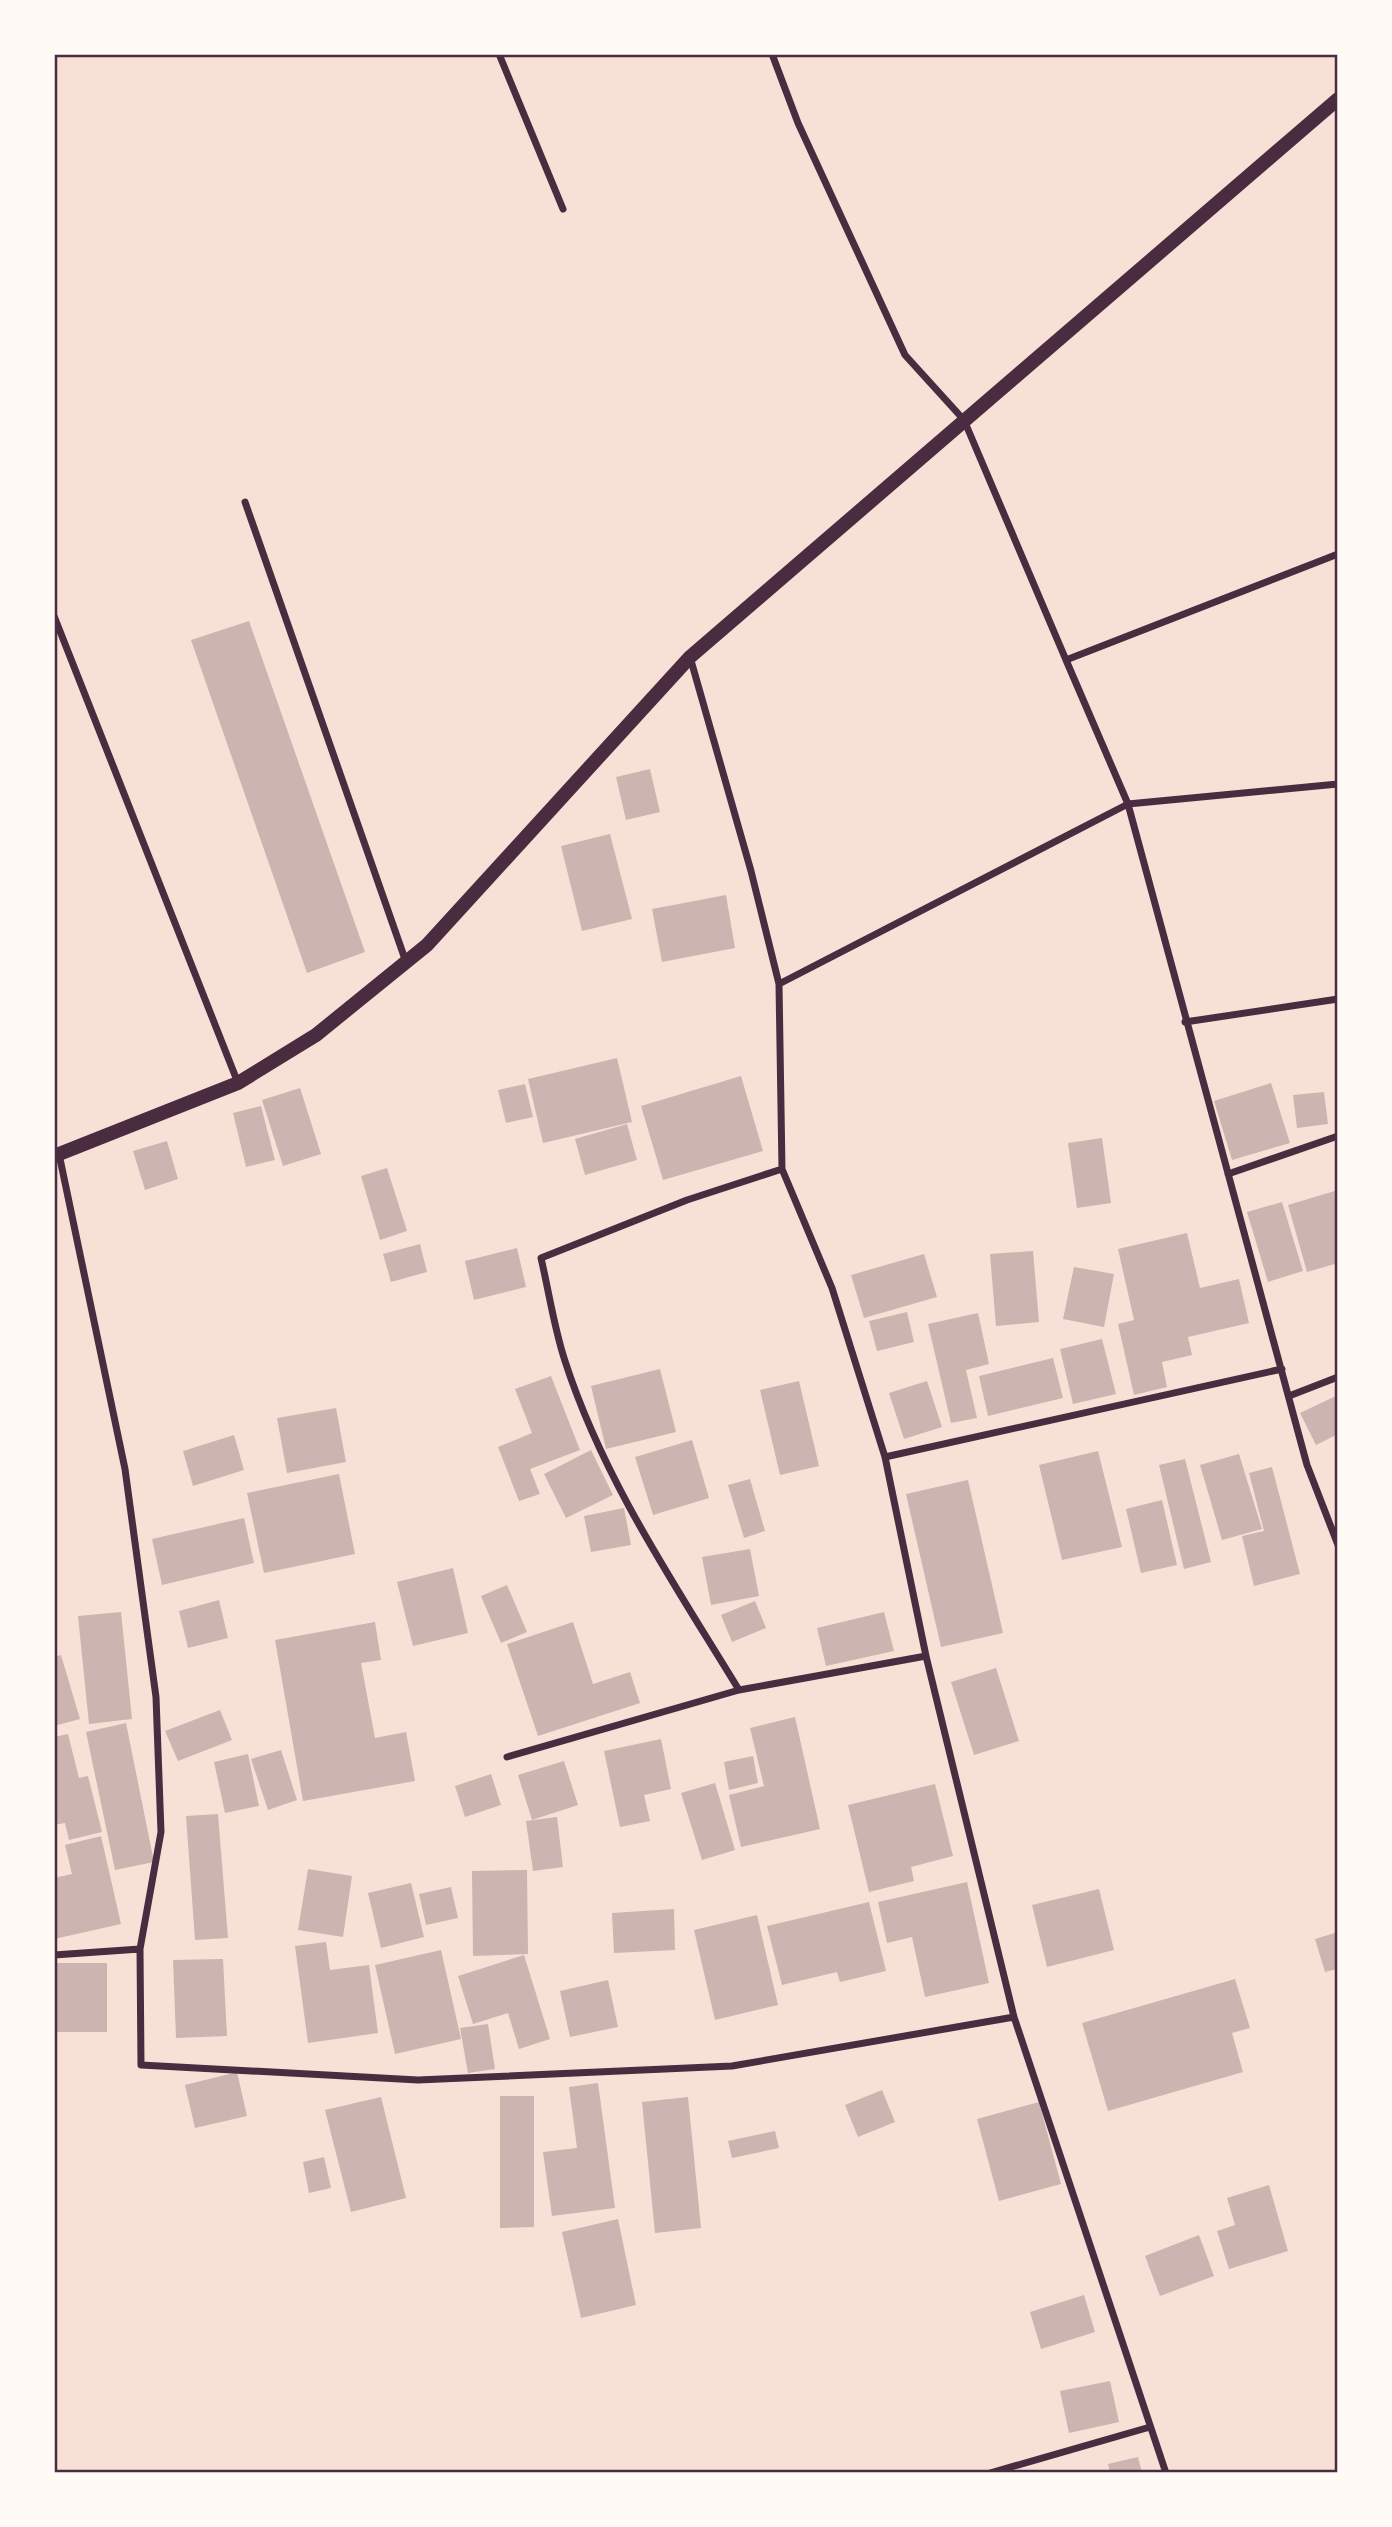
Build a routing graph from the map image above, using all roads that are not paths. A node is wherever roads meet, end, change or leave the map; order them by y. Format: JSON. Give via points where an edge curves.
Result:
{"nodes":[{"id":1,"x":499,"y":54,"type":"edge"},
{"id":2,"x":772,"y":54,"type":"edge"},
{"id":3,"x":1338,"y":99,"type":"edge"},
{"id":4,"x":563,"y":209,"type":"dead end"},
{"id":5,"x":964,"y":420,"type":"junction"},
{"id":6,"x":245,"y":502,"type":"dead end"},
{"id":7,"x":1338,"y":554,"type":"edge"},
{"id":8,"x":54,"y":616,"type":"edge"},
{"id":9,"x":690,"y":657,"type":"junction"},
{"id":10,"x":1066,"y":660,"type":"junction"},
{"id":11,"x":1338,"y":784,"type":"edge"},
{"id":12,"x":1128,"y":804,"type":"junction"},
{"id":13,"x":406,"y":962,"type":"junction"},
{"id":14,"x":779,"y":984,"type":"junction"},
{"id":15,"x":1338,"y":999,"type":"edge"},
{"id":16,"x":1185,"y":1023,"type":"junction"},
{"id":17,"x":238,"y":1083,"type":"junction"},
{"id":18,"x":1338,"y":1136,"type":"edge"},
{"id":19,"x":57,"y":1155,"type":"edge"},
{"id":20,"x":782,"y":1169,"type":"junction"},
{"id":21,"x":1228,"y":1174,"type":"junction"},
{"id":22,"x":1282,"y":1369,"type":"junction"},
{"id":23,"x":1338,"y":1377,"type":"edge"},
{"id":24,"x":1289,"y":1396,"type":"junction"},
{"id":25,"x":885,"y":1457,"type":"junction"},
{"id":26,"x":1338,"y":1545,"type":"edge"},
{"id":27,"x":926,"y":1656,"type":"junction"},
{"id":28,"x":739,"y":1690,"type":"junction"},
{"id":29,"x":507,"y":1757,"type":"dead end"},
{"id":30,"x":139,"y":1949,"type":"junction"},
{"id":31,"x":54,"y":1955,"type":"edge"},
{"id":32,"x":1014,"y":2017,"type":"junction"},
{"id":33,"x":1150,"y":2427,"type":"junction"},
{"id":34,"x":990,"y":2473,"type":"edge"},
{"id":35,"x":1167,"y":2473,"type":"edge"}],
"edges":[{"from":1,"to":4,"type":"street"},
{"from":2,"to":5,"type":"street","via":[[798,123],[905,355]]},
{"from":3,"to":5,"type":"main road"},
{"from":5,"to":9,"type":"main road"},
{"from":5,"to":10,"type":"street"},
{"from":6,"to":13,"type":"street"},
{"from":7,"to":10,"type":"street"},
{"from":8,"to":17,"type":"street"},
{"from":9,"to":13,"type":"main road","via":[[427,945]]},
{"from":9,"to":14,"type":"street"},
{"from":10,"to":12,"type":"street"},
{"from":11,"to":12,"type":"street"},
{"from":12,"to":14,"type":"street"},
{"from":12,"to":16,"type":"street"},
{"from":13,"to":17,"type":"main road","via":[[316,1035]]},
{"from":14,"to":20,"type":"street"},
{"from":15,"to":16,"type":"street"},
{"from":16,"to":21,"type":"street"},
{"from":17,"to":19,"type":"main road"},
{"from":18,"to":21,"type":"street"},
{"from":19,"to":30,"type":"street","via":[[125,1469],[156,1697],[161,1832]]},
{"from":20,"to":25,"type":"street","via":[[832,1288]]},
{"from":20,"to":28,"type":"street","via":[[687,1200],[541,1258],[565,1361],[607,1463]]},
{"from":21,"to":22,"type":"street"},
{"from":22,"to":24,"type":"street"},
{"from":22,"to":25,"type":"street"},
{"from":23,"to":24,"type":"street"},
{"from":24,"to":26,"type":"street","via":[[1307,1465]]},
{"from":25,"to":27,"type":"street"},
{"from":27,"to":28,"type":"street"},
{"from":27,"to":32,"type":"street"},
{"from":28,"to":29,"type":"street"},
{"from":30,"to":31,"type":"street"},
{"from":30,"to":32,"type":"street","via":[[141,2065],[418,2080],[732,2066]]},
{"from":32,"to":33,"type":"street"},
{"from":33,"to":34,"type":"street"},
{"from":33,"to":35,"type":"street"}]}
